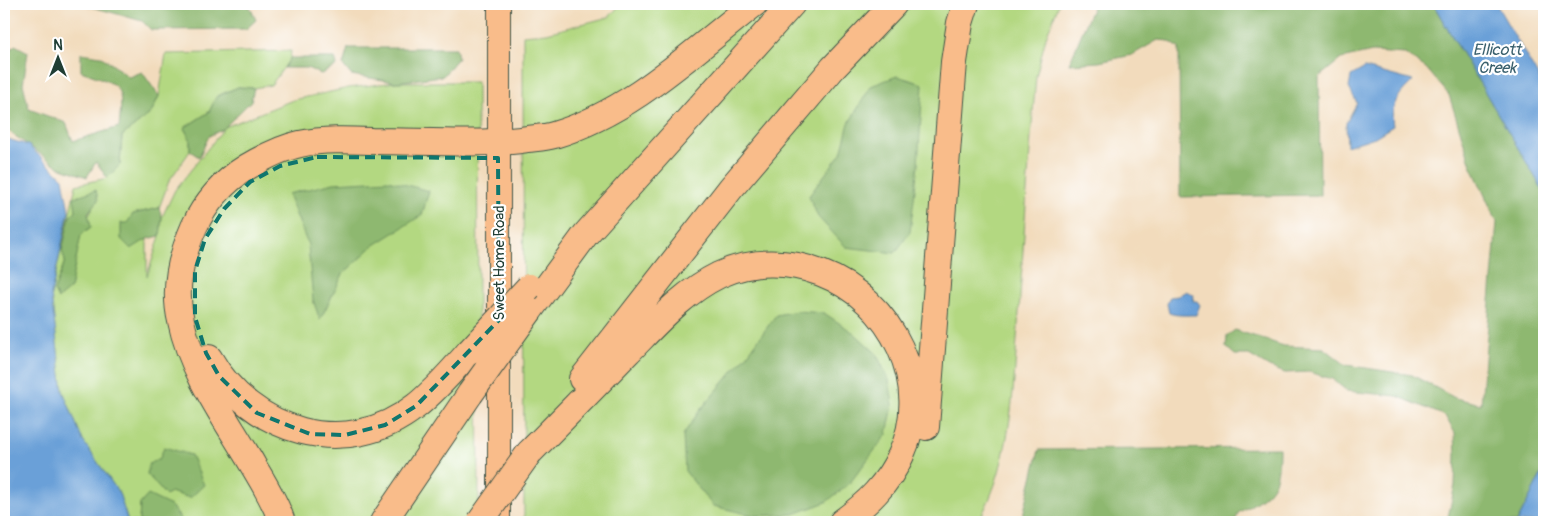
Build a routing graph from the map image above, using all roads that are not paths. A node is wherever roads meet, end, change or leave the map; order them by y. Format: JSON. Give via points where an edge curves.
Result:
{"nodes":[{"id":1,"x":499,"y":4,"type":"edge"},
{"id":2,"x":754,"y":4,"type":"edge"},
{"id":3,"x":792,"y":4,"type":"edge"},
{"id":4,"x":894,"y":4,"type":"edge"},
{"id":5,"x":966,"y":4,"type":"edge"},
{"id":6,"x":498,"y":150,"type":"junction"},
{"id":7,"x":530,"y":299,"type":"junction"},
{"id":8,"x":529,"y":453,"type":"junction"},
{"id":9,"x":282,"y":522,"type":"edge"},
{"id":10,"x":383,"y":522,"type":"edge"},
{"id":11,"x":480,"y":522,"type":"edge"},
{"id":12,"x":499,"y":522,"type":"edge"},
{"id":13,"x":842,"y":522,"type":"edge"},
{"id":14,"x":871,"y":522,"type":"edge"}],
"edges":[{"from":1,"to":6,"type":"main road","name":"Sweet Home Road"},
{"from":2,"to":6,"type":"highway","via":[[637,96],[605,116]]},
{"from":3,"to":7,"type":"highway"},
{"from":4,"to":8,"type":"highway","via":[[833,68],[731,188]]},
{"from":5,"to":14,"type":"highway","via":[[954,62],[926,430],[920,454],[906,482]]},
{"from":6,"to":7,"type":"highway","bridge":true,"via":[[316,157],[280,166],[250,182],[224,209],[205,239],[195,271],[195,317],[206,353],[219,376],[257,412],[283,426],[310,434],[345,435],[385,425],[416,406],[469,352]]},
{"from":6,"to":9,"type":"highway","via":[[362,141],[301,144],[264,157],[236,174],[198,218],[179,270],[180,320],[192,359],[262,479]]},
{"from":6,"to":12,"type":"main road","name":"Sweet Home Road"},
{"from":7,"to":10,"type":"highway","bridge":true},
{"from":8,"to":11,"type":"highway","bridge":true},
{"from":8,"to":13,"type":"highway","via":[[667,313],[700,286],[750,265],[787,263],[809,268],[849,286],[888,323],[903,354],[912,395],[910,425],[898,461],[870,501]]}]}
